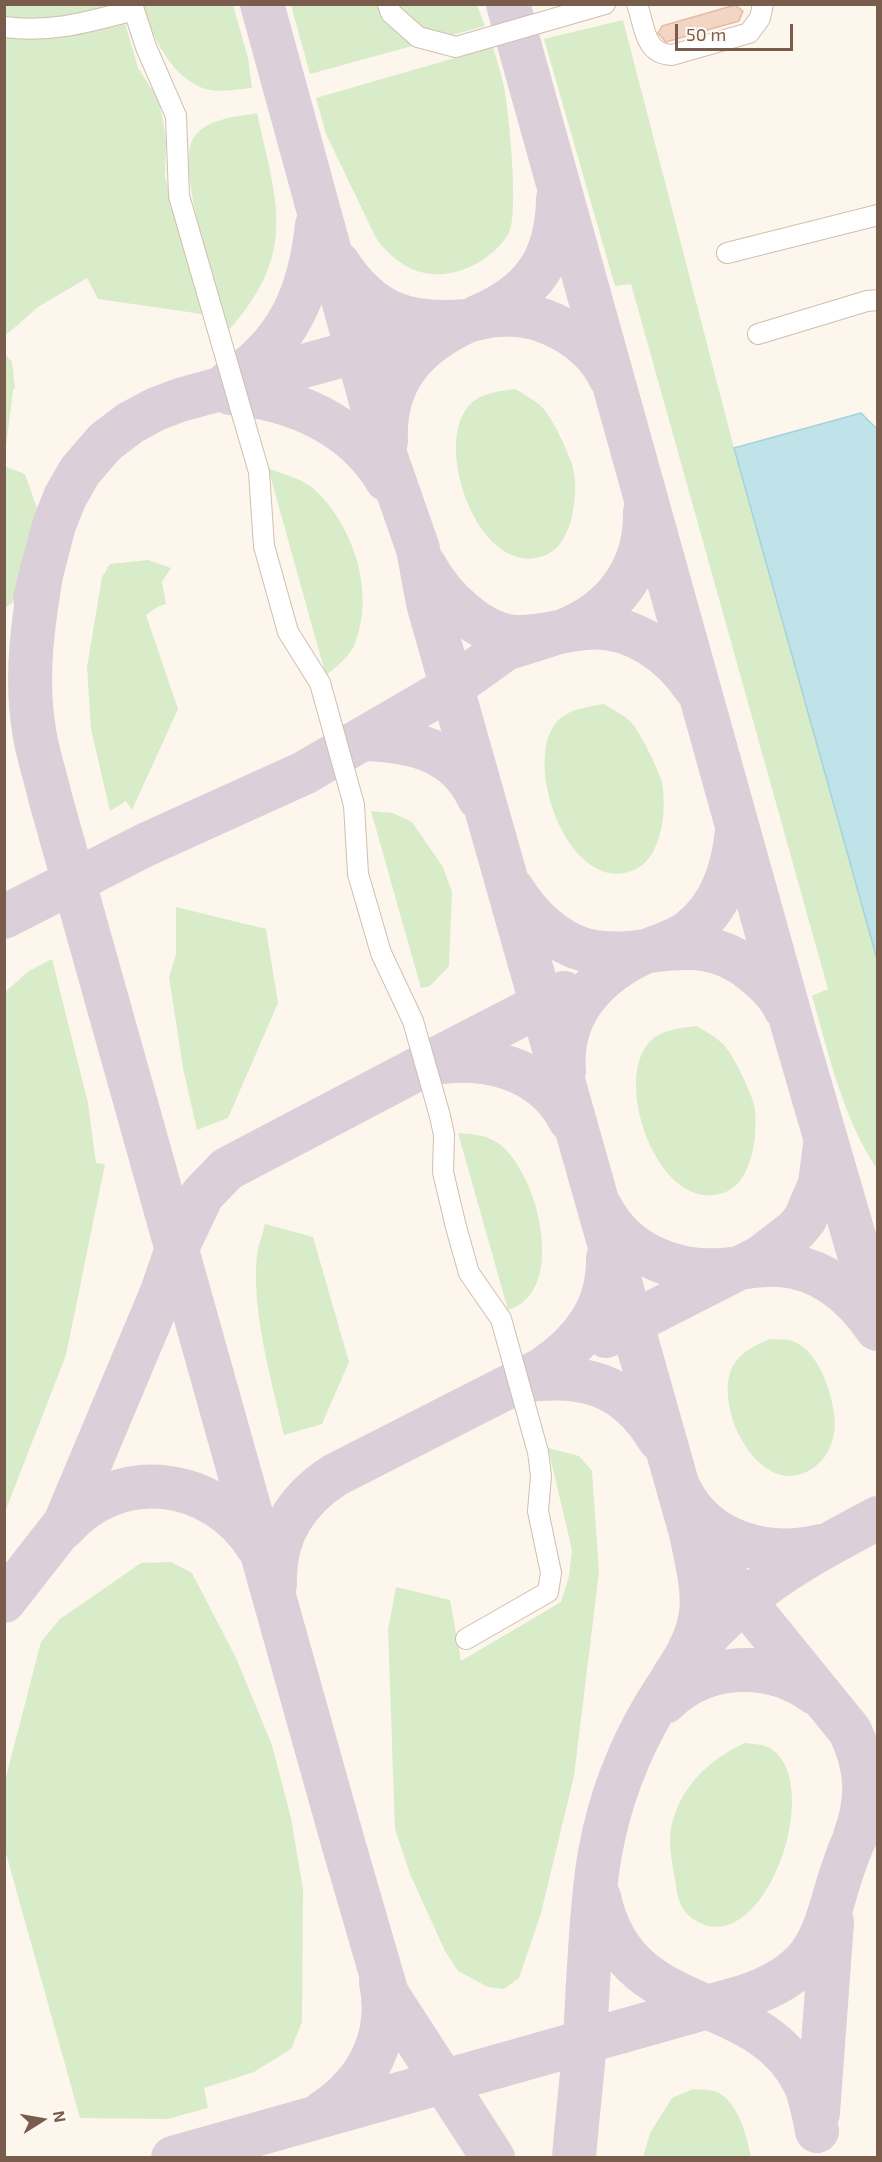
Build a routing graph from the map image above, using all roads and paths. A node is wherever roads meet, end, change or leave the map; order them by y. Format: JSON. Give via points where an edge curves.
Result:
{"nodes":[{"id":1,"x":388,"y":4,"type":"edge"},
{"id":2,"x":605,"y":4,"type":"edge"},
{"id":3,"x":638,"y":4,"type":"edge"},
{"id":4,"x":763,"y":4,"type":"edge"},
{"id":5,"x":133,"y":7,"type":"edge"},
{"id":6,"x":4,"y":27,"type":"edge"},
{"id":7,"x":878,"y":215,"type":"edge"},
{"id":8,"x":727,"y":253,"type":"dead end"},
{"id":9,"x":878,"y":300,"type":"edge"},
{"id":10,"x":758,"y":334,"type":"dead end"},
{"id":11,"x":466,"y":1639,"type":"dead end"}],
"edges":[{"from":1,"to":2,"type":"lane","via":[[391,13],[418,37],[456,47]]},
{"from":3,"to":4,"type":"lane","via":[[652,49],[660,55],[749,33],[760,18]]},
{"from":5,"to":6,"type":"lane","via":[[67,28]]},
{"from":5,"to":11,"type":"lane","via":[[176,116],[179,196],[259,472],[264,546],[288,632],[320,683],[354,805],[358,874],[381,953],[413,1021],[440,1116],[443,1172],[469,1273],[501,1320],[538,1452],[538,1511],[551,1573],[548,1592]]},
{"from":7,"to":8,"type":"lane"},
{"from":9,"to":10,"type":"lane"}]}
